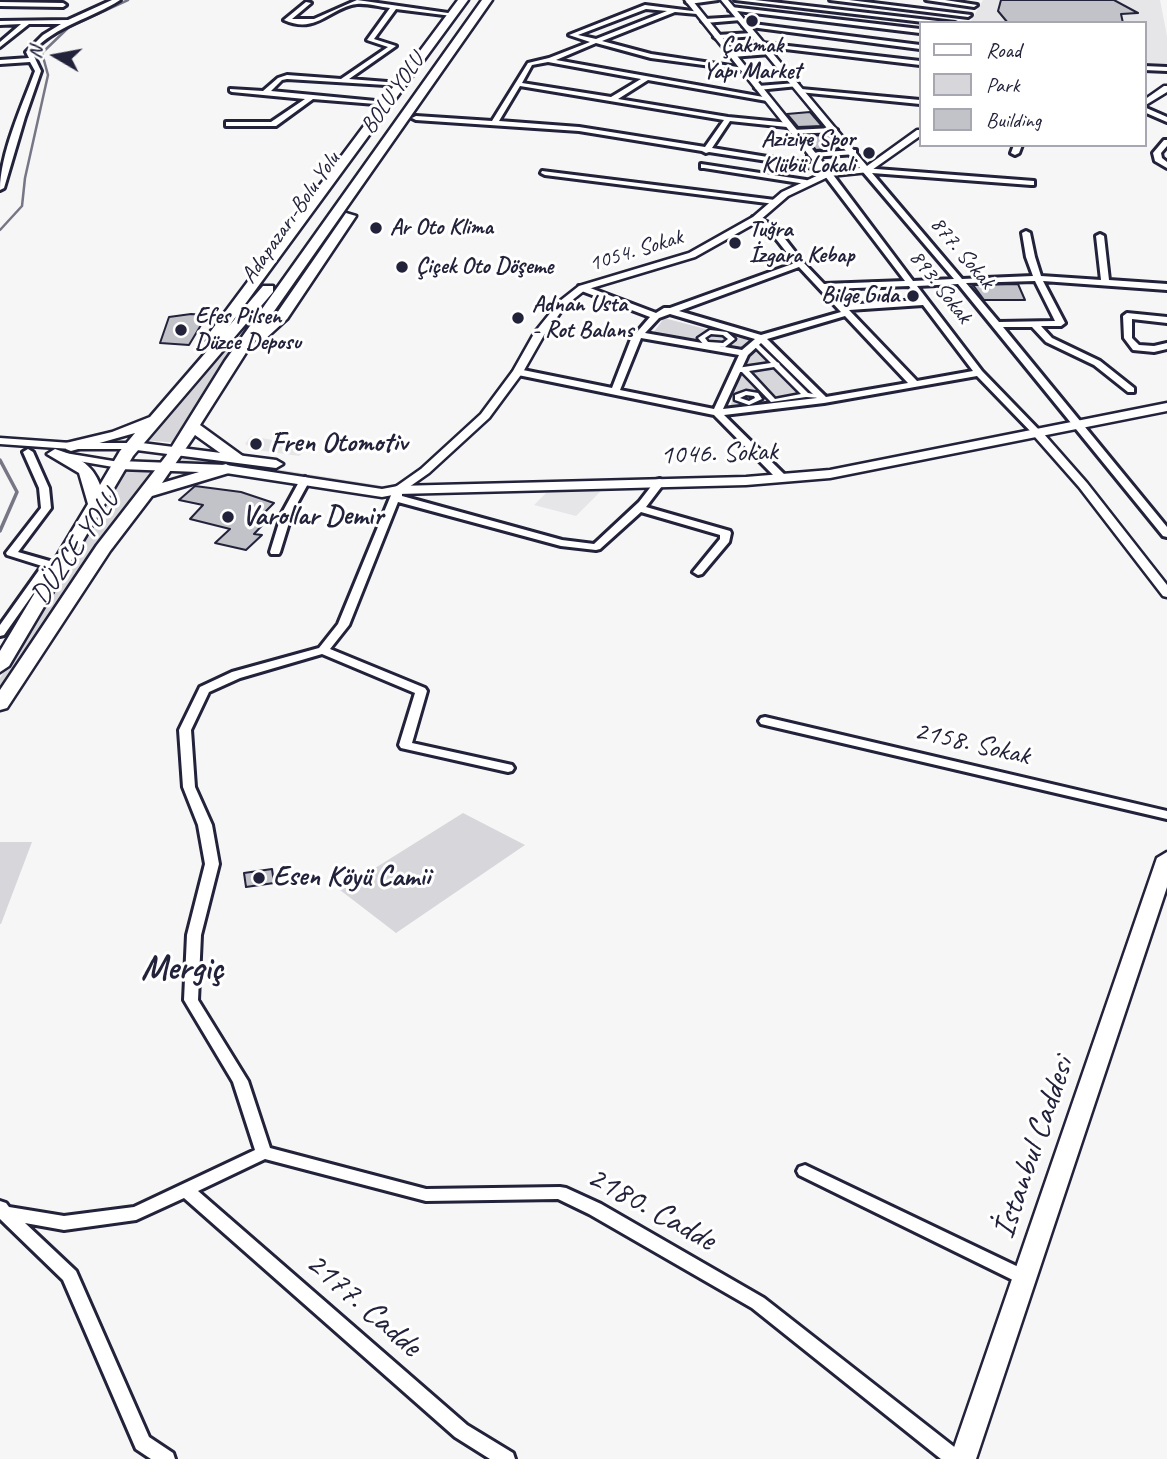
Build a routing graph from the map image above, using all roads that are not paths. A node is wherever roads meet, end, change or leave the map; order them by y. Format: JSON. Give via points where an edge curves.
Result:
{"nodes":[{"id":1,"x":72,"y":0,"type":"edge"},
{"id":2,"x":117,"y":0,"type":"edge"},
{"id":3,"x":463,"y":0,"type":"edge"},
{"id":4,"x":474,"y":0,"type":"edge"},
{"id":5,"x":487,"y":0,"type":"edge"},
{"id":6,"x":496,"y":0,"type":"edge"},
{"id":7,"x":642,"y":0,"type":"edge"},
{"id":8,"x":715,"y":0,"type":"edge"},
{"id":9,"x":723,"y":0,"type":"edge"},
{"id":10,"x":738,"y":0,"type":"edge"},
{"id":11,"x":833,"y":0,"type":"edge"},
{"id":12,"x":929,"y":0,"type":"edge"},
{"id":13,"x":378,"y":1,"type":"edge"},
{"id":14,"x":357,"y":2,"type":"edge"},
{"id":15,"x":976,"y":2,"type":"edge"},
{"id":16,"x":308,"y":3,"type":"dead end"},
{"id":17,"x":0,"y":4,"type":"edge"},
{"id":18,"x":691,"y":4,"type":"edge"},
{"id":19,"x":63,"y":5,"type":"junction"},
{"id":20,"x":394,"y":7,"type":"junction"},
{"id":21,"x":731,"y":9,"type":"junction"},
{"id":22,"x":674,"y":10,"type":"junction"},
{"id":23,"x":452,"y":14,"type":"junction"},
{"id":24,"x":968,"y":15,"type":"junction"},
{"id":25,"x":812,"y":17,"type":"junction"},
{"id":26,"x":35,"y":21,"type":"junction"},
{"id":27,"x":705,"y":21,"type":"junction"},
{"id":28,"x":933,"y":21,"type":"edge"},
{"id":29,"x":964,"y":21,"type":"edge"},
{"id":30,"x":27,"y":22,"type":"junction"},
{"id":31,"x":69,"y":22,"type":"junction"},
{"id":32,"x":742,"y":22,"type":"junction"},
{"id":33,"x":1,"y":23,"type":"edge"},
{"id":34,"x":918,"y":31,"type":"edge"},
{"id":35,"x":800,"y":32,"type":"junction"},
{"id":36,"x":753,"y":35,"type":"junction"},
{"id":37,"x":717,"y":37,"type":"junction"},
{"id":38,"x":596,"y":41,"type":"junction"},
{"id":39,"x":762,"y":45,"type":"junction"},
{"id":40,"x":0,"y":47,"type":"edge"},
{"id":41,"x":918,"y":47,"type":"edge"},
{"id":42,"x":768,"y":53,"type":"junction"},
{"id":43,"x":732,"y":55,"type":"junction"},
{"id":44,"x":32,"y":60,"type":"junction"},
{"id":45,"x":548,"y":60,"type":"junction"},
{"id":46,"x":0,"y":62,"type":"edge"},
{"id":47,"x":918,"y":63,"type":"edge"},
{"id":48,"x":741,"y":68,"type":"junction"},
{"id":49,"x":1146,"y":68,"type":"edge"},
{"id":50,"x":1167,"y":69,"type":"edge"},
{"id":51,"x":645,"y":79,"type":"junction"},
{"id":52,"x":344,"y":80,"type":"junction"},
{"id":53,"x":519,"y":84,"type":"junction"},
{"id":54,"x":400,"y":85,"type":"junction"},
{"id":55,"x":755,"y":85,"type":"junction"},
{"id":56,"x":796,"y":86,"type":"junction"},
{"id":57,"x":1167,"y":88,"type":"edge"},
{"id":58,"x":232,"y":90,"type":"dead end"},
{"id":59,"x":265,"y":93,"type":"junction"},
{"id":60,"x":311,"y":98,"type":"junction"},
{"id":61,"x":614,"y":99,"type":"junction"},
{"id":62,"x":767,"y":99,"type":"junction"},
{"id":63,"x":918,"y":102,"type":"edge"},
{"id":64,"x":386,"y":104,"type":"junction"},
{"id":65,"x":1146,"y":106,"type":"edge"},
{"id":66,"x":416,"y":118,"type":"junction"},
{"id":67,"x":728,"y":119,"type":"junction"},
{"id":68,"x":1167,"y":120,"type":"edge"},
{"id":69,"x":229,"y":124,"type":"dead end"},
{"id":70,"x":494,"y":124,"type":"junction"},
{"id":71,"x":787,"y":125,"type":"junction"},
{"id":72,"x":833,"y":130,"type":"junction"},
{"id":73,"x":793,"y":132,"type":"junction"},
{"id":74,"x":918,"y":133,"type":"edge"},
{"id":75,"x":1167,"y":143,"type":"edge"},
{"id":76,"x":706,"y":151,"type":"junction"},
{"id":77,"x":853,"y":152,"type":"junction"},
{"id":78,"x":812,"y":155,"type":"junction"},
{"id":79,"x":3,"y":165,"type":"edge"},
{"id":80,"x":704,"y":166,"type":"dead end"},
{"id":81,"x":1167,"y":166,"type":"edge"},
{"id":82,"x":866,"y":170,"type":"junction"},
{"id":83,"x":825,"y":171,"type":"junction"},
{"id":84,"x":545,"y":173,"type":"dead end"},
{"id":85,"x":806,"y":182,"type":"junction"},
{"id":86,"x":1031,"y":183,"type":"dead end"},
{"id":87,"x":0,"y":188,"type":"edge"},
{"id":88,"x":775,"y":202,"type":"junction"},
{"id":89,"x":756,"y":219,"type":"junction"},
{"id":90,"x":1026,"y":233,"type":"dead end"},
{"id":91,"x":1100,"y":236,"type":"dead end"},
{"id":92,"x":800,"y":264,"type":"junction"},
{"id":93,"x":1036,"y":278,"type":"junction"},
{"id":94,"x":962,"y":280,"type":"junction"},
{"id":95,"x":909,"y":281,"type":"junction"},
{"id":96,"x":1105,"y":282,"type":"junction"},
{"id":97,"x":821,"y":287,"type":"junction"},
{"id":98,"x":1167,"y":287,"type":"edge"},
{"id":99,"x":582,"y":288,"type":"junction"},
{"id":100,"x":926,"y":302,"type":"junction"},
{"id":101,"x":667,"y":310,"type":"junction"},
{"id":102,"x":844,"y":311,"type":"junction"},
{"id":103,"x":656,"y":316,"type":"junction"},
{"id":104,"x":1167,"y":320,"type":"edge"},
{"id":105,"x":1034,"y":324,"type":"junction"},
{"id":106,"x":995,"y":325,"type":"junction"},
{"id":107,"x":726,"y":331,"type":"junction"},
{"id":108,"x":638,"y":335,"type":"junction"},
{"id":109,"x":758,"y":341,"type":"junction"},
{"id":110,"x":1167,"y":346,"type":"edge"},
{"id":111,"x":710,"y":347,"type":"junction"},
{"id":112,"x":765,"y":352,"type":"junction"},
{"id":113,"x":744,"y":354,"type":"junction"},
{"id":114,"x":230,"y":364,"type":"junction"},
{"id":115,"x":777,"y":365,"type":"junction"},
{"id":116,"x":761,"y":367,"type":"junction"},
{"id":117,"x":518,"y":372,"type":"junction"},
{"id":118,"x":744,"y":372,"type":"junction"},
{"id":119,"x":979,"y":373,"type":"junction"},
{"id":120,"x":915,"y":384,"type":"junction"},
{"id":121,"x":181,"y":390,"type":"junction"},
{"id":122,"x":1131,"y":390,"type":"dead end"},
{"id":123,"x":615,"y":392,"type":"junction"},
{"id":124,"x":746,"y":393,"type":"junction"},
{"id":125,"x":762,"y":395,"type":"junction"},
{"id":126,"x":806,"y":395,"type":"junction"},
{"id":127,"x":822,"y":399,"type":"junction"},
{"id":128,"x":740,"y":402,"type":"junction"},
{"id":129,"x":1167,"y":407,"type":"edge"},
{"id":130,"x":732,"y":412,"type":"junction"},
{"id":131,"x":717,"y":413,"type":"junction"},
{"id":132,"x":155,"y":419,"type":"junction"},
{"id":133,"x":1078,"y":426,"type":"junction"},
{"id":134,"x":193,"y":428,"type":"junction"},
{"id":135,"x":1039,"y":435,"type":"junction"},
{"id":136,"x":0,"y":440,"type":"edge"},
{"id":137,"x":0,"y":446,"type":"edge"},
{"id":138,"x":71,"y":446,"type":"junction"},
{"id":139,"x":134,"y":446,"type":"junction"},
{"id":140,"x":21,"y":447,"type":"junction"},
{"id":141,"x":55,"y":454,"type":"junction"},
{"id":142,"x":172,"y":459,"type":"junction"},
{"id":143,"x":231,"y":463,"type":"junction"},
{"id":144,"x":120,"y":464,"type":"junction"},
{"id":145,"x":782,"y":478,"type":"junction"},
{"id":146,"x":305,"y":480,"type":"junction"},
{"id":147,"x":660,"y":482,"type":"junction"},
{"id":148,"x":398,"y":490,"type":"junction"},
{"id":149,"x":148,"y":492,"type":"junction"},
{"id":150,"x":95,"y":502,"type":"junction"},
{"id":151,"x":639,"y":508,"type":"junction"},
{"id":152,"x":1167,"y":534,"type":"edge"},
{"id":153,"x":596,"y":547,"type":"joint"},
{"id":154,"x":275,"y":552,"type":"dead end"},
{"id":155,"x":698,"y":572,"type":"dead end"},
{"id":156,"x":1167,"y":593,"type":"edge"},
{"id":157,"x":0,"y":633,"type":"edge"},
{"id":158,"x":323,"y":650,"type":"junction"},
{"id":159,"x":0,"y":666,"type":"edge"},
{"id":160,"x":0,"y":704,"type":"edge"},
{"id":161,"x":765,"y":720,"type":"dead end"},
{"id":162,"x":508,"y":768,"type":"dead end"},
{"id":163,"x":1167,"y":815,"type":"edge"},
{"id":164,"x":1167,"y":858,"type":"edge"},
{"id":165,"x":264,"y":1153,"type":"junction"},
{"id":166,"x":805,"y":1171,"type":"dead end"},
{"id":167,"x":186,"y":1190,"type":"junction"},
{"id":168,"x":2,"y":1211,"type":"edge"},
{"id":169,"x":1025,"y":1278,"type":"junction"},
{"id":170,"x":166,"y":1459,"type":"edge"},
{"id":171,"x":506,"y":1459,"type":"edge"},
{"id":172,"x":955,"y":1459,"type":"edge"},
{"id":173,"x":963,"y":1459,"type":"edge"}],
"edges":[{"from":1,"to":19,"type":"street"},
{"from":2,"to":31,"type":"street"},
{"from":3,"to":23,"type":"highway"},
{"from":4,"to":121,"type":"highway","name":"Adapazarı-Bolu Yolu","via":[[258,303]]},
{"from":5,"to":114,"type":"highway","name":"BOLU YOLU"},
{"from":6,"to":66,"type":"highway"},
{"from":7,"to":18,"type":"street"},
{"from":8,"to":18,"type":"street"},
{"from":9,"to":21,"type":"street","name":"877. Sokak"},
{"from":10,"to":28,"type":"street"},
{"from":11,"to":24,"type":"street"},
{"from":12,"to":15,"type":"street"},
{"from":13,"to":14,"type":"street"},
{"from":13,"to":20,"type":"street"},
{"from":14,"to":16,"type":"street","via":[[318,21],[302,24],[287,20]]},
{"from":15,"to":24,"type":"street"},
{"from":17,"to":19,"type":"street"},
{"from":18,"to":22,"type":"street"},
{"from":18,"to":27,"type":"street","name":"893. Sokak"},
{"from":19,"to":26,"type":"street"},
{"from":20,"to":23,"type":"street"},
{"from":20,"to":52,"type":"street","via":[[370,40],[393,46]]},
{"from":21,"to":25,"type":"street"},
{"from":21,"to":32,"type":"street","name":"877. Sokak"},
{"from":22,"to":38,"type":"street"},
{"from":22,"to":38,"type":"street","via":[[645,7],[572,35]]},
{"from":23,"to":54,"type":"highway"},
{"from":24,"to":29,"type":"street"},
{"from":25,"to":34,"type":"street"},
{"from":25,"to":35,"type":"street"},
{"from":26,"to":30,"type":"street"},
{"from":26,"to":31,"type":"street"},
{"from":27,"to":32,"type":"street"},
{"from":27,"to":37,"type":"street","name":"893. Sokak"},
{"from":30,"to":33,"type":"street"},
{"from":30,"to":40,"type":"street"},
{"from":31,"to":44,"type":"street","via":[[33,46],[29,52]]},
{"from":32,"to":35,"type":"street"},
{"from":32,"to":36,"type":"street","name":"877. Sokak"},
{"from":35,"to":41,"type":"street"},
{"from":36,"to":37,"type":"street"},
{"from":36,"to":39,"type":"street","name":"877. Sokak"},
{"from":37,"to":43,"type":"street","name":"893. Sokak"},
{"from":38,"to":45,"type":"street"},
{"from":38,"to":48,"type":"street","via":[[651,56]]},
{"from":39,"to":42,"type":"street","name":"877. Sokak"},
{"from":39,"to":47,"type":"street"},
{"from":42,"to":43,"type":"street"},
{"from":42,"to":56,"type":"street","name":"877. Sokak"},
{"from":43,"to":48,"type":"street","name":"893. Sokak"},
{"from":44,"to":46,"type":"street"},
{"from":44,"to":79,"type":"street","via":[[38,71]]},
{"from":45,"to":51,"type":"street"},
{"from":45,"to":53,"type":"street","via":[[530,64]]},
{"from":48,"to":55,"type":"street","name":"893. Sokak"},
{"from":49,"to":50,"type":"street"},
{"from":51,"to":61,"type":"street"},
{"from":51,"to":62,"type":"street"},
{"from":52,"to":54,"type":"street"},
{"from":52,"to":59,"type":"street","via":[[285,77]]},
{"from":53,"to":61,"type":"street"},
{"from":53,"to":70,"type":"street"},
{"from":54,"to":64,"type":"highway"},
{"from":55,"to":56,"type":"street"},
{"from":55,"to":62,"type":"street","name":"893. Sokak"},
{"from":56,"to":63,"type":"street"},
{"from":56,"to":72,"type":"street","name":"877. Sokak"},
{"from":57,"to":65,"type":"street"},
{"from":58,"to":59,"type":"street"},
{"from":59,"to":60,"type":"street"},
{"from":60,"to":64,"type":"street"},
{"from":60,"to":69,"type":"street","via":[[273,124]]},
{"from":61,"to":67,"type":"street"},
{"from":62,"to":71,"type":"street","name":"893. Sokak"},
{"from":64,"to":121,"type":"highway","via":[[235,306]]},
{"from":65,"to":68,"type":"street"},
{"from":66,"to":70,"type":"street"},
{"from":66,"to":114,"type":"highway","via":[[282,316]]},
{"from":67,"to":71,"type":"street"},
{"from":67,"to":76,"type":"street"},
{"from":70,"to":76,"type":"street","via":[[579,129]]},
{"from":71,"to":73,"type":"street","name":"893. Sokak"},
{"from":72,"to":73,"type":"street"},
{"from":72,"to":77,"type":"street","name":"877. Sokak"},
{"from":73,"to":78,"type":"street","name":"893. Sokak"},
{"from":74,"to":82,"type":"street"},
{"from":75,"to":81,"type":"street","via":[[1157,153]]},
{"from":76,"to":83,"type":"street"},
{"from":77,"to":78,"type":"street"},
{"from":77,"to":82,"type":"street","name":"877. Sokak"},
{"from":78,"to":83,"type":"street","name":"893. Sokak"},
{"from":79,"to":87,"type":"street"},
{"from":80,"to":85,"type":"street"},
{"from":82,"to":83,"type":"street","name":"1054. Sokak"},
{"from":82,"to":86,"type":"street"},
{"from":82,"to":94,"type":"street","name":"877. Sokak"},
{"from":83,"to":85,"type":"street","name":"1054. Sokak"},
{"from":83,"to":95,"type":"street","name":"893. Sokak"},
{"from":84,"to":88,"type":"street"},
{"from":85,"to":88,"type":"street","name":"1054. Sokak"},
{"from":88,"to":89,"type":"street","name":"1054. Sokak"},
{"from":89,"to":92,"type":"street","via":[[772,228]]},
{"from":89,"to":99,"type":"street","name":"1054. Sokak","via":[[692,255]]},
{"from":90,"to":93,"type":"street"},
{"from":91,"to":96,"type":"street"},
{"from":92,"to":97,"type":"street"},
{"from":92,"to":101,"type":"street"},
{"from":93,"to":94,"type":"street"},
{"from":93,"to":96,"type":"street"},
{"from":93,"to":105,"type":"street","via":[[1061,323]]},
{"from":94,"to":95,"type":"street"},
{"from":94,"to":106,"type":"street","name":"877. Sokak"},
{"from":95,"to":97,"type":"street"},
{"from":95,"to":100,"type":"street","name":"893. Sokak"},
{"from":96,"to":98,"type":"street"},
{"from":97,"to":102,"type":"street"},
{"from":99,"to":103,"type":"street"},
{"from":99,"to":117,"type":"street","name":"1054. Sokak","via":[[563,303],[539,334]]},
{"from":100,"to":102,"type":"street"},
{"from":100,"to":119,"type":"street","name":"893. Sokak"},
{"from":101,"to":103,"type":"street"},
{"from":101,"to":107,"type":"street"},
{"from":102,"to":109,"type":"street"},
{"from":102,"to":120,"type":"street"},
{"from":103,"to":108,"type":"street"},
{"from":104,"to":110,"type":"street","via":[[1127,316],[1128,338],[1136,348]]},
{"from":105,"to":106,"type":"street"},
{"from":105,"to":122,"type":"street","via":[[1049,340],[1097,363]]},
{"from":106,"to":133,"type":"street","name":"877. Sokak"},
{"from":107,"to":109,"type":"street"},
{"from":107,"to":111,"type":"street","via":[[731,341]]},
{"from":107,"to":111,"type":"street","via":[[702,335]]},
{"from":108,"to":111,"type":"street"},
{"from":108,"to":123,"type":"street"},
{"from":109,"to":112,"type":"street"},
{"from":109,"to":113,"type":"street"},
{"from":109,"to":127,"type":"street"},
{"from":111,"to":113,"type":"street"},
{"from":112,"to":115,"type":"street"},
{"from":112,"to":116,"type":"street","via":[[758,364]]},
{"from":113,"to":118,"type":"street"},
{"from":114,"to":134,"type":"highway","name":"BOLU YOLU"},
{"from":115,"to":116,"type":"street"},
{"from":115,"to":126,"type":"street"},
{"from":116,"to":118,"type":"street"},
{"from":117,"to":123,"type":"street"},
{"from":117,"to":148,"type":"street","name":"1054. Sokak","via":[[485,416]]},
{"from":118,"to":124,"type":"street","via":[[749,386]]},
{"from":118,"to":125,"type":"street"},
{"from":118,"to":131,"type":"street"},
{"from":119,"to":120,"type":"street"},
{"from":119,"to":135,"type":"street","name":"893. Sokak"},
{"from":120,"to":127,"type":"street"},
{"from":121,"to":132,"type":"highway","name":"Adapazarı-Bolu Yolu"},
{"from":123,"to":131,"type":"street"},
{"from":124,"to":125,"type":"street"},
{"from":124,"to":128,"type":"street","via":[[737,396]]},
{"from":125,"to":126,"type":"street","via":[[773,401]]},
{"from":125,"to":128,"type":"street","via":[[756,402]]},
{"from":126,"to":127,"type":"street"},
{"from":127,"to":130,"type":"street"},
{"from":128,"to":130,"type":"street"},
{"from":129,"to":133,"type":"main road","name":"1046. Sokak"},
{"from":130,"to":131,"type":"street"},
{"from":131,"to":145,"type":"street"},
{"from":132,"to":138,"type":"highway","via":[[117,436]]},
{"from":132,"to":139,"type":"highway","name":"Adapazarı-Bolu Yolu"},
{"from":133,"to":135,"type":"main road","name":"1046. Sokak"},
{"from":133,"to":152,"type":"street","name":"877. Sokak"},
{"from":134,"to":142,"type":"highway","name":"BOLU YOLU"},
{"from":134,"to":143,"type":"highway"},
{"from":135,"to":145,"type":"main road","name":"1046. Sokak","via":[[830,474]]},
{"from":135,"to":156,"type":"street","name":"893. Sokak"},
{"from":136,"to":140,"type":"street"},
{"from":137,"to":140,"type":"street"},
{"from":138,"to":139,"type":"street"},
{"from":138,"to":140,"type":"street"},
{"from":139,"to":142,"type":"main road"},
{"from":139,"to":144,"type":"highway","name":"Adapazarı-Bolu Yolu"},
{"from":140,"to":141,"type":"street"},
{"from":140,"to":157,"type":"street","via":[[44,488],[46,508],[11,553],[49,564]]},
{"from":141,"to":144,"type":"street"},
{"from":141,"to":150,"type":"highway","via":[[81,465],[93,478]]},
{"from":142,"to":143,"type":"main road"},
{"from":142,"to":143,"type":"main road"},
{"from":142,"to":144,"type":"main road"},
{"from":142,"to":149,"type":"highway","name":"DÜZCE YOLU"},
{"from":143,"to":146,"type":"main road","name":"1046. Sokak"},
{"from":143,"to":148,"type":"main road","via":[[384,482]]},
{"from":143,"to":149,"type":"highway"},
{"from":144,"to":150,"type":"highway","name":"Adapazarı-Bolu Yolu"},
{"from":145,"to":147,"type":"main road","name":"1046. Sokak"},
{"from":146,"to":148,"type":"main road","name":"1046. Sokak","via":[[382,493]]},
{"from":146,"to":154,"type":"street","via":[[287,513]]},
{"from":147,"to":148,"type":"main road","name":"1046. Sokak"},
{"from":147,"to":151,"type":"street"},
{"from":148,"to":153,"type":"street","via":[[397,498],[561,543]]},
{"from":148,"to":158,"type":"street","via":[[343,625]]},
{"from":149,"to":160,"type":"highway","name":"DÜZCE YOLU","via":[[103,550]]},
{"from":150,"to":159,"type":"highway","name":"Adapazarı-Bolu Yolu"},
{"from":151,"to":153,"type":"street"},
{"from":151,"to":155,"type":"street","via":[[726,533]]},
{"from":158,"to":162,"type":"street","via":[[421,691],[405,746]]},
{"from":158,"to":165,"type":"street","via":[[236,675],[204,690],[185,730],[189,787],[205,825],[212,864],[194,935],[191,1000],[240,1081]]},
{"from":161,"to":163,"type":"street","name":"2158. Sokak"},
{"from":164,"to":169,"type":"main road","name":"İstanbul Caddesi"},
{"from":165,"to":167,"type":"street"},
{"from":165,"to":172,"type":"street","name":"2180. Cadde","via":[[426,1195],[560,1193],[758,1303]]},
{"from":166,"to":169,"type":"street"},
{"from":167,"to":168,"type":"street","via":[[136,1213],[64,1223]]},
{"from":167,"to":171,"type":"street","name":"2177. Cadde","via":[[461,1431]]},
{"from":168,"to":170,"type":"street","via":[[70,1276],[142,1443]]},
{"from":169,"to":173,"type":"main road","name":"İstanbul Caddesi"}]}
